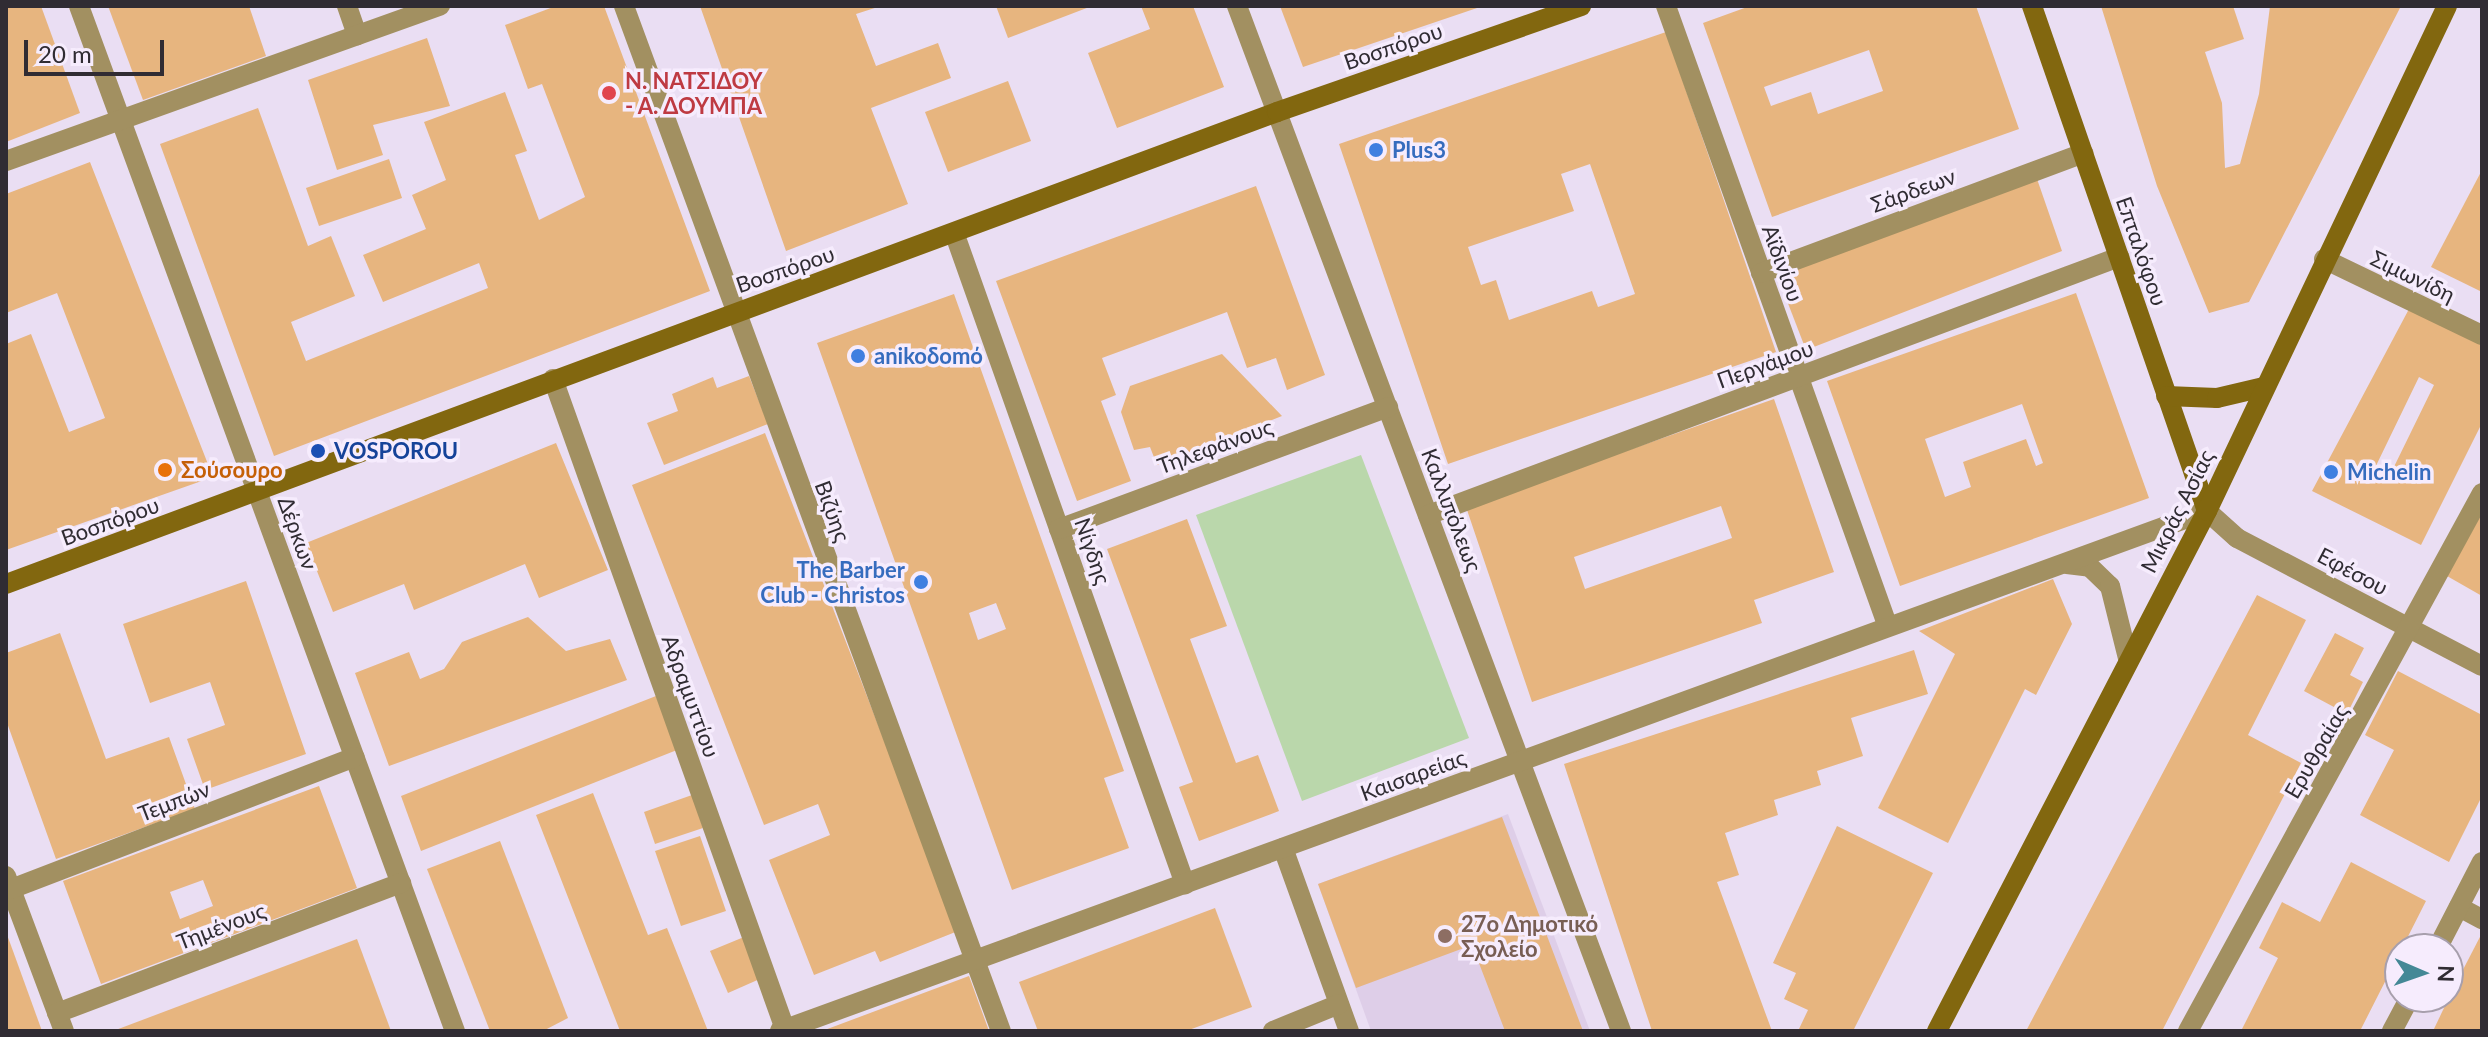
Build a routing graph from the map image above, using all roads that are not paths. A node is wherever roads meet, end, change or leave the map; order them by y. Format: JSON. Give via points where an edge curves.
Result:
{"nodes":[{"id":1,"x":79,"y":6,"type":"edge"},
{"id":2,"x":347,"y":6,"type":"edge"},
{"id":3,"x":440,"y":6,"type":"edge"},
{"id":4,"x":624,"y":6,"type":"edge"},
{"id":5,"x":1237,"y":6,"type":"edge"},
{"id":6,"x":1581,"y":6,"type":"edge"},
{"id":7,"x":1666,"y":6,"type":"edge"},
{"id":8,"x":2032,"y":6,"type":"edge"},
{"id":9,"x":2447,"y":6,"type":"edge"},
{"id":10,"x":357,"y":35,"type":"junction"},
{"id":11,"x":1277,"y":112,"type":"junction"},
{"id":12,"x":121,"y":120,"type":"junction"},
{"id":13,"x":2083,"y":153,"type":"junction"},
{"id":14,"x":6,"y":161,"type":"edge"},
{"id":15,"x":955,"y":235,"type":"junction"},
{"id":16,"x":2119,"y":257,"type":"junction"},
{"id":17,"x":2324,"y":259,"type":"junction"},
{"id":18,"x":1761,"y":273,"type":"junction"},
{"id":19,"x":733,"y":312,"type":"junction"},
{"id":20,"x":2482,"y":335,"type":"edge"},
{"id":21,"x":1798,"y":378,"type":"junction"},
{"id":22,"x":553,"y":379,"type":"junction"},
{"id":23,"x":2264,"y":387,"type":"junction"},
{"id":24,"x":2166,"y":396,"type":"junction"},
{"id":25,"x":1388,"y":407,"type":"junction"},
{"id":26,"x":257,"y":492,"type":"junction"},
{"id":27,"x":2482,"y":493,"type":"edge"},
{"id":28,"x":2207,"y":511,"type":"junction"},
{"id":29,"x":1428,"y":515,"type":"junction"},
{"id":30,"x":1059,"y":529,"type":"junction"},
{"id":31,"x":2064,"y":563,"type":"junction"},
{"id":32,"x":6,"y":584,"type":"edge"},
{"id":33,"x":1888,"y":627,"type":"junction"},
{"id":34,"x":2414,"y":629,"type":"junction"},
{"id":35,"x":2128,"y":658,"type":"junction"},
{"id":36,"x":2482,"y":666,"type":"edge"},
{"id":37,"x":354,"y":757,"type":"junction"},
{"id":38,"x":1520,"y":761,"type":"junction"},
{"id":39,"x":1283,"y":848,"type":"junction"},
{"id":40,"x":2482,"y":862,"type":"edge"},
{"id":41,"x":8,"y":882,"type":"edge"},
{"id":42,"x":401,"y":883,"type":"junction"},
{"id":43,"x":1185,"y":884,"type":"junction"},
{"id":44,"x":2459,"y":907,"type":"junction"},
{"id":45,"x":2482,"y":919,"type":"edge"},
{"id":46,"x":2445,"y":933,"type":"edge"},
{"id":47,"x":975,"y":960,"type":"junction"},
{"id":48,"x":1339,"y":1004,"type":"junction"},
{"id":49,"x":2402,"y":1013,"type":"edge"},
{"id":50,"x":61,"y":1022,"type":"edge"},
{"id":51,"x":782,"y":1030,"type":"edge"},
{"id":52,"x":455,"y":1031,"type":"edge"},
{"id":53,"x":1001,"y":1031,"type":"edge"},
{"id":54,"x":1273,"y":1031,"type":"edge"},
{"id":55,"x":1349,"y":1031,"type":"edge"},
{"id":56,"x":1621,"y":1031,"type":"edge"},
{"id":57,"x":1937,"y":1031,"type":"edge"},
{"id":58,"x":2188,"y":1031,"type":"edge"},
{"id":59,"x":2392,"y":1031,"type":"edge"}],
"edges":[{"from":1,"to":12,"type":"street","name":"Δέρκων"},
{"from":2,"to":10,"type":"street"},
{"from":3,"to":10,"type":"street"},
{"from":4,"to":19,"type":"street","name":"Βιζύης"},
{"from":5,"to":11,"type":"street","name":"Καλλιπόλεως"},
{"from":6,"to":11,"type":"street","name":"Βοσπόρου"},
{"from":7,"to":18,"type":"street","name":"Αϊδινίου"},
{"from":8,"to":13,"type":"street","name":"Επταλόφου"},
{"from":9,"to":17,"type":"street","name":"Μικράς Ασίας"},
{"from":10,"to":12,"type":"street"},
{"from":11,"to":15,"type":"street","name":"Βοσπόρου"},
{"from":11,"to":25,"type":"street","name":"Καλλιπόλεως"},
{"from":12,"to":14,"type":"street"},
{"from":12,"to":26,"type":"street","name":"Δέρκων"},
{"from":13,"to":16,"type":"street","name":"Επταλόφου"},
{"from":13,"to":18,"type":"street","name":"Σάρδεων"},
{"from":15,"to":19,"type":"street","name":"Βοσπόρου"},
{"from":15,"to":30,"type":"street","name":"Νίγδης"},
{"from":16,"to":21,"type":"street","name":"Περγάμου"},
{"from":16,"to":24,"type":"street","name":"Επταλόφου"},
{"from":17,"to":20,"type":"street","name":"Σιμωνίδη"},
{"from":17,"to":23,"type":"street","name":"Μικράς Ασίας"},
{"from":18,"to":21,"type":"street","name":"Αϊδινίου"},
{"from":19,"to":22,"type":"street","name":"Βοσπόρου"},
{"from":19,"to":47,"type":"street","name":"Βιζύης"},
{"from":21,"to":29,"type":"street","name":"Περγάμου"},
{"from":21,"to":33,"type":"street","name":"Αϊδινίου"},
{"from":22,"to":26,"type":"street","name":"Βοσπόρου"},
{"from":22,"to":51,"type":"street","name":"Αδραμυττίου"},
{"from":23,"to":24,"type":"street","via":[[2217,398]]},
{"from":23,"to":28,"type":"street","name":"Μικράς Ασίας"},
{"from":24,"to":28,"type":"street","name":"Επταλόφου"},
{"from":25,"to":29,"type":"street","name":"Καλλιπόλεως"},
{"from":25,"to":30,"type":"street","name":"Τηλεφάνους"},
{"from":26,"to":32,"type":"street","name":"Βοσπόρου"},
{"from":26,"to":37,"type":"street","name":"Δέρκων"},
{"from":27,"to":34,"type":"street","name":"Ερυθραίας"},
{"from":28,"to":31,"type":"street","name":"Καισαρείας"},
{"from":28,"to":34,"type":"street","name":"Εφέσου","via":[[2237,538]]},
{"from":28,"to":35,"type":"street","name":"Μικράς Ασίας"},
{"from":29,"to":38,"type":"street","name":"Καλλιπόλεως"},
{"from":30,"to":43,"type":"street","name":"Νίγδης"},
{"from":31,"to":33,"type":"street","name":"Καισαρείας"},
{"from":31,"to":35,"type":"street","via":[[2090,567],[2110,586]]},
{"from":33,"to":38,"type":"street","name":"Καισαρείας"},
{"from":34,"to":36,"type":"street","name":"Εφέσου"},
{"from":34,"to":58,"type":"street","name":"Ερυθραίας"},
{"from":35,"to":57,"type":"street","name":"Μικράς Ασίας"},
{"from":37,"to":41,"type":"street","name":"Τεμπών"},
{"from":37,"to":42,"type":"street","name":"Δέρκων"},
{"from":38,"to":39,"type":"street","name":"Καισαρείας"},
{"from":38,"to":56,"type":"street","name":"Καλλιπόλεως"},
{"from":39,"to":43,"type":"street","name":"Καισαρείας"},
{"from":39,"to":48,"type":"street"},
{"from":40,"to":44,"type":"street"},
{"from":41,"to":50,"type":"street"},
{"from":42,"to":50,"type":"street","name":"Τημένους"},
{"from":42,"to":52,"type":"street","name":"Δέρκων"},
{"from":43,"to":47,"type":"street","name":"Καισαρείας"},
{"from":44,"to":45,"type":"street"},
{"from":44,"to":46,"type":"street"},
{"from":47,"to":51,"type":"street","name":"Καισαρείας"},
{"from":47,"to":53,"type":"street","name":"Βιζύης"},
{"from":48,"to":54,"type":"street"},
{"from":48,"to":55,"type":"street"},
{"from":49,"to":59,"type":"street"}]}
